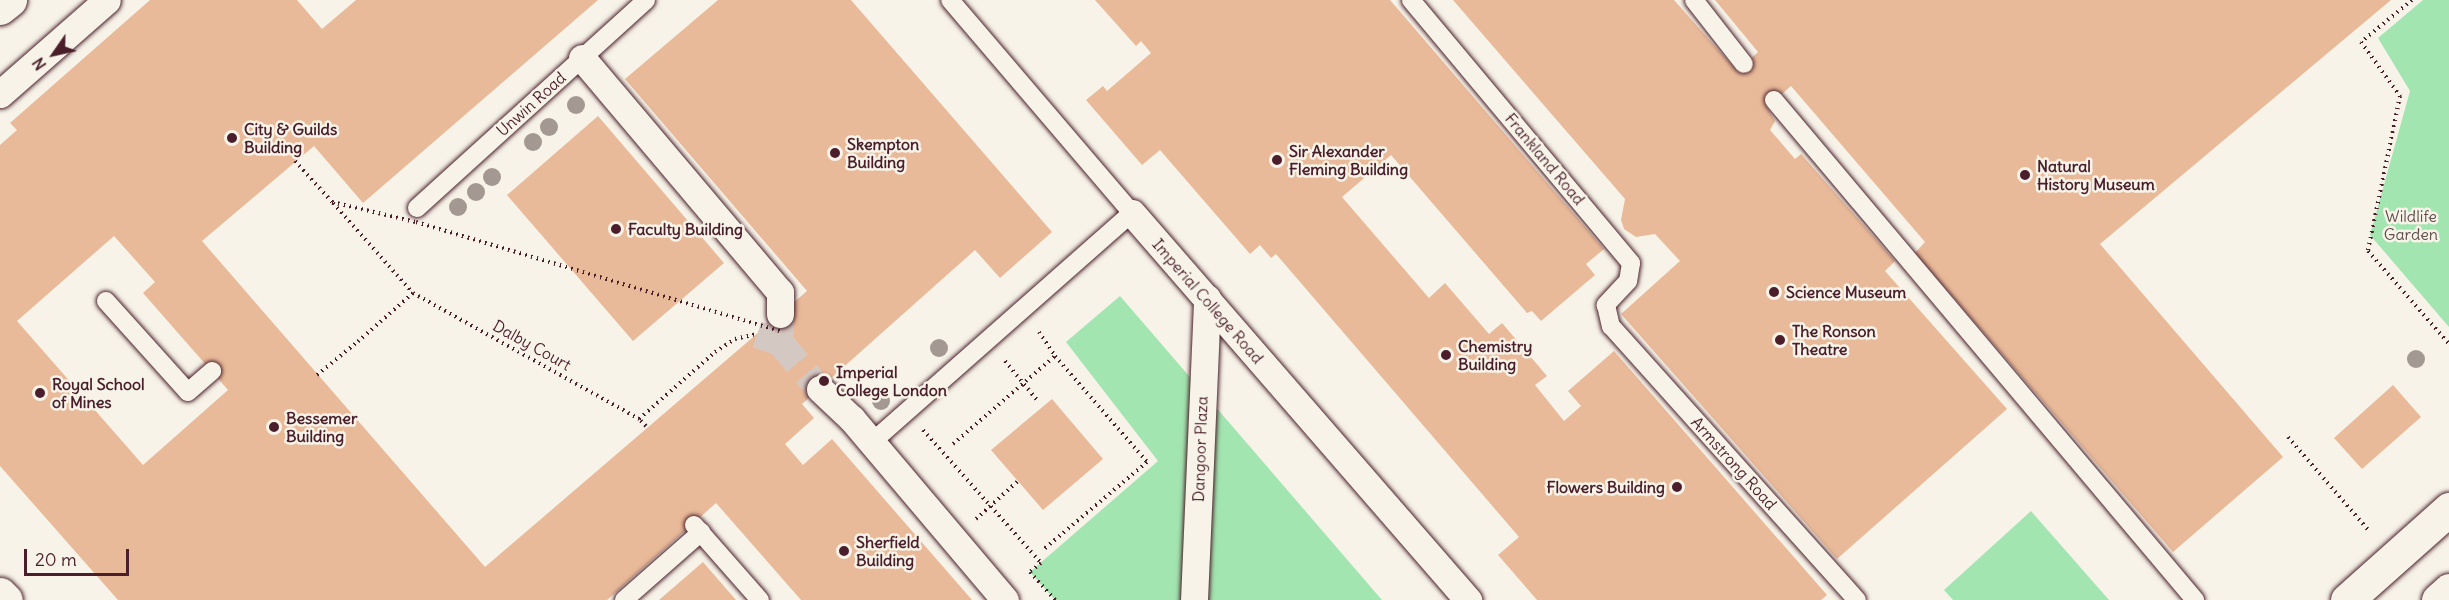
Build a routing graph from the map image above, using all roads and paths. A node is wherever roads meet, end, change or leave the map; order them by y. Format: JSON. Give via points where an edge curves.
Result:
{"nodes":[{"id":1,"x":10,"y":0,"type":"edge"},
{"id":2,"x":107,"y":0,"type":"edge"},
{"id":3,"x":646,"y":0,"type":"edge"},
{"id":4,"x":950,"y":0,"type":"edge"},
{"id":5,"x":1411,"y":0,"type":"edge"},
{"id":6,"x":1694,"y":0,"type":"edge"},
{"id":7,"x":2412,"y":0,"type":"edge"},
{"id":8,"x":0,"y":8,"type":"edge"},
{"id":9,"x":582,"y":58,"type":"junction"},
{"id":10,"x":1744,"y":64,"type":"dead end"},
{"id":11,"x":0,"y":94,"type":"edge"},
{"id":12,"x":1774,"y":100,"type":"dead end"},
{"id":13,"x":2384,"y":139,"type":"dead end"},
{"id":14,"x":2390,"y":141,"type":"junction"},
{"id":15,"x":296,"y":160,"type":"dead end"},
{"id":16,"x":332,"y":202,"type":"junction"},
{"id":17,"x":1132,"y":213,"type":"junction"},
{"id":18,"x":416,"y":215,"type":"junction"},
{"id":19,"x":413,"y":293,"type":"junction"},
{"id":20,"x":1207,"y":298,"type":"junction"},
{"id":21,"x":106,"y":301,"type":"dead end"},
{"id":22,"x":780,"y":322,"type":"joint"},
{"id":23,"x":1611,"y":326,"type":"joint"},
{"id":24,"x":757,"y":334,"type":"tunnel mouth"},
{"id":25,"x":988,"y":340,"type":"junction"},
{"id":26,"x":2449,"y":344,"type":"edge"},
{"id":27,"x":212,"y":371,"type":"dead end"},
{"id":28,"x":317,"y":375,"type":"dead end"},
{"id":29,"x":1023,"y":383,"type":"junction"},
{"id":30,"x":820,"y":388,"type":"tunnel mouth"},
{"id":31,"x":1037,"y":399,"type":"dead end"},
{"id":32,"x":908,"y":412,"type":"junction"},
{"id":33,"x":639,"y":419,"type":"junction"},
{"id":34,"x":646,"y":426,"type":"dead end"},
{"id":35,"x":2288,"y":437,"type":"dead end"},
{"id":36,"x":871,"y":443,"type":"junction"},
{"id":37,"x":953,"y":444,"type":"dead end"},
{"id":38,"x":1018,"y":481,"type":"dead end"},
{"id":39,"x":989,"y":507,"type":"junction"},
{"id":40,"x":2449,"y":509,"type":"edge"},
{"id":41,"x":965,"y":528,"type":"junction"},
{"id":42,"x":1044,"y":549,"type":"dead end"},
{"id":43,"x":2394,"y":558,"type":"junction"},
{"id":44,"x":2449,"y":590,"type":"edge"},
{"id":45,"x":0,"y":594,"type":"edge"},
{"id":46,"x":6,"y":600,"type":"edge"},
{"id":47,"x":624,"y":600,"type":"edge"},
{"id":48,"x":760,"y":600,"type":"edge"},
{"id":49,"x":1005,"y":600,"type":"edge"},
{"id":50,"x":1055,"y":600,"type":"edge"},
{"id":51,"x":1194,"y":600,"type":"edge"},
{"id":52,"x":1468,"y":600,"type":"edge"},
{"id":53,"x":1857,"y":600,"type":"edge"},
{"id":54,"x":2195,"y":600,"type":"edge"},
{"id":55,"x":2347,"y":600,"type":"edge"},
{"id":56,"x":2438,"y":600,"type":"edge"}],
"edges":[{"from":1,"to":8,"type":"street"},
{"from":2,"to":11,"type":"street"},
{"from":3,"to":9,"type":"lane","name":"Unwin Road"},
{"from":4,"to":17,"type":"lane","name":"Imperial College Road"},
{"from":5,"to":23,"type":"lane","name":"Frankland Road","via":[[1631,263],[1628,281],[1606,306]]},
{"from":6,"to":10,"type":"lane"},
{"from":7,"to":14,"type":"path","via":[[2361,42],[2400,96]]},
{"from":9,"to":18,"type":"lane","name":"Unwin Road"},
{"from":9,"to":22,"type":"street","via":[[780,292]]},
{"from":12,"to":54,"type":"lane"},
{"from":13,"to":14,"type":"path"},
{"from":14,"to":26,"type":"path","via":[[2368,251]]},
{"from":15,"to":16,"type":"path","name":"Dalby Court","bridge":true},
{"from":16,"to":18,"type":"path","bridge":true},
{"from":16,"to":19,"type":"path","name":"Dalby Court","bridge":true},
{"from":17,"to":20,"type":"street","name":"Imperial College Road"},
{"from":17,"to":25,"type":"lane"},
{"from":18,"to":22,"type":"path","bridge":true},
{"from":19,"to":28,"type":"path","bridge":true},
{"from":19,"to":33,"type":"path","name":"Dalby Court","bridge":true},
{"from":20,"to":51,"type":"street","name":"Dangoor Plaza"},
{"from":20,"to":52,"type":"street","name":"Imperial College Road"},
{"from":21,"to":27,"type":"lane","via":[[188,392]]},
{"from":23,"to":53,"type":"lane","name":"Armstrong Road"},
{"from":24,"to":33,"type":"path","via":[[735,339],[715,352]]},
{"from":25,"to":29,"type":"path"},
{"from":25,"to":32,"type":"lane"},
{"from":29,"to":31,"type":"path"},
{"from":29,"to":37,"type":"path"},
{"from":29,"to":42,"type":"path","via":[[1055,356],[1147,462]]},
{"from":30,"to":36,"type":"street"},
{"from":32,"to":36,"type":"lane"},
{"from":32,"to":39,"type":"path"},
{"from":33,"to":34,"type":"path","name":"Dalby Court"},
{"from":35,"to":43,"type":"path"},
{"from":36,"to":41,"type":"street"},
{"from":38,"to":39,"type":"path"},
{"from":39,"to":41,"type":"path"},
{"from":39,"to":50,"type":"path","via":[[1041,563],[1030,572]]},
{"from":40,"to":43,"type":"street"},
{"from":41,"to":49,"type":"street"},
{"from":43,"to":55,"type":"street"},
{"from":44,"to":56,"type":"street"},
{"from":45,"to":46,"type":"street"},
{"from":47,"to":48,"type":"lane","via":[[697,528]]}]}
